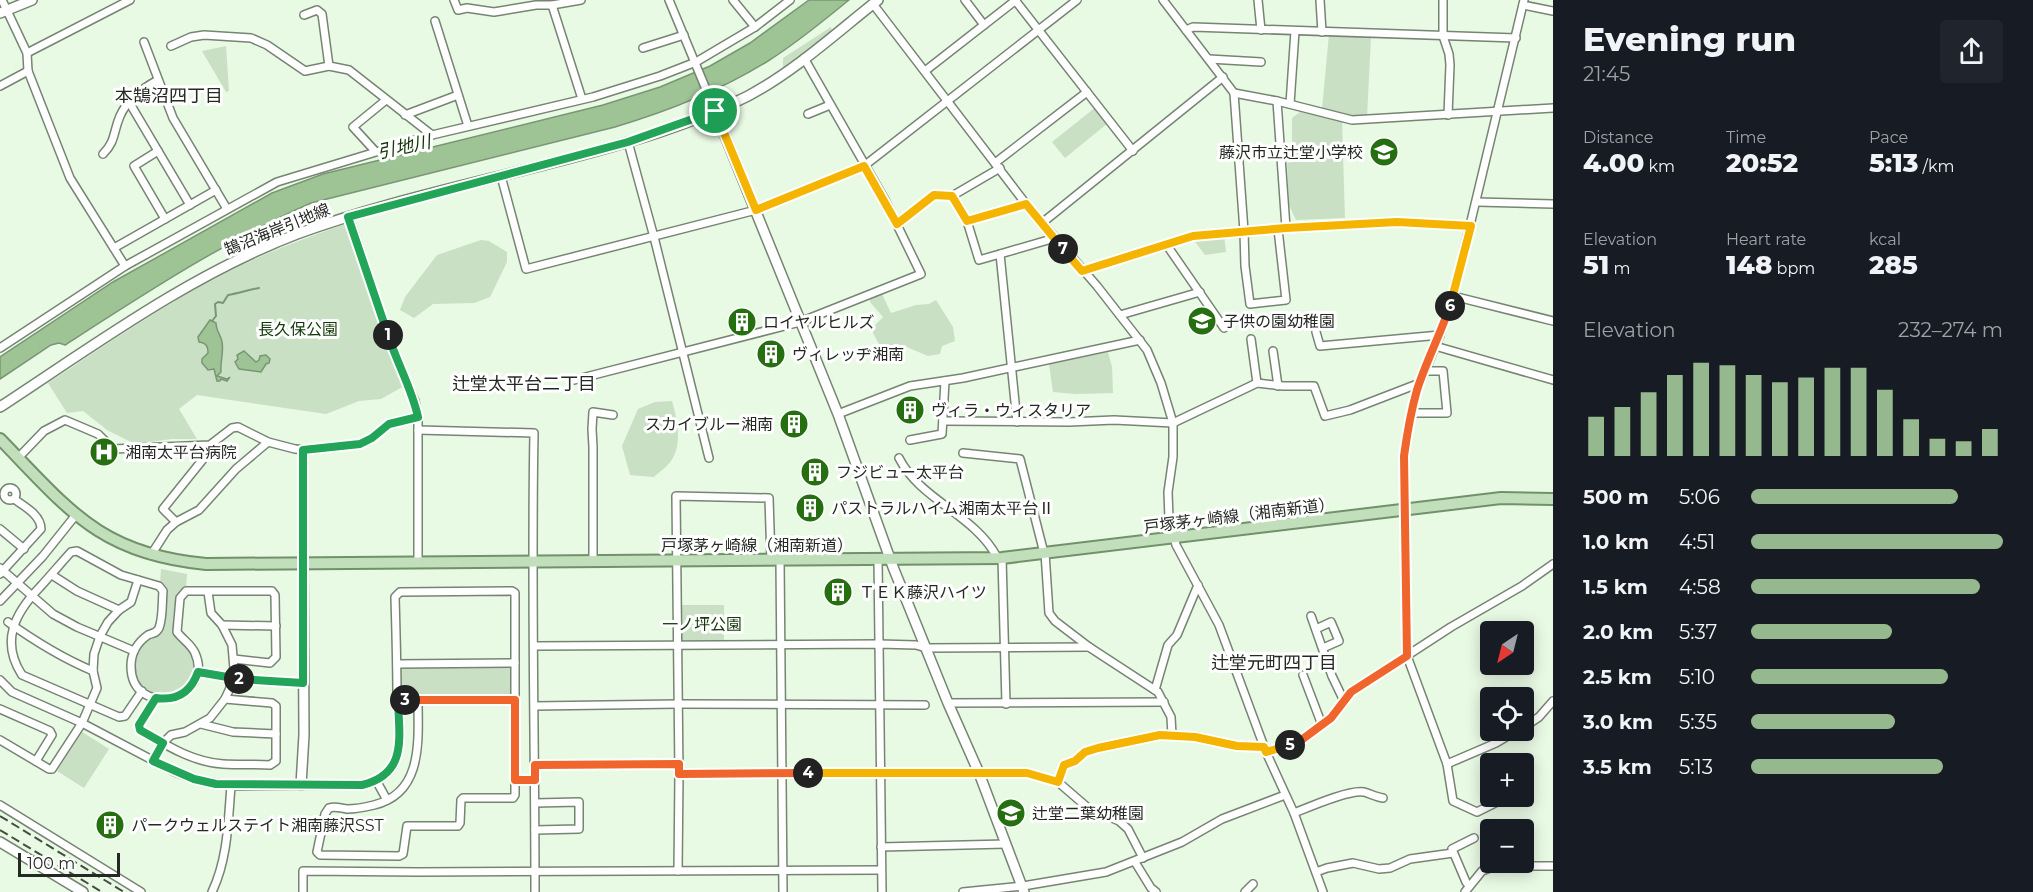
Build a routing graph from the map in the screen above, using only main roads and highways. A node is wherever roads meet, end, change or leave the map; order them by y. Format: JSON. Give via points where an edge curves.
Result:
{"nodes":[{"id":1,"x":0,"y":439,"type":"edge"},
{"id":2,"x":1553,"y":499,"type":"edge"}],
"edges":[{"from":1,"to":2,"type":"main road","name":"戸塚茅ヶ崎線（湘南新道）","via":[[75,516],[107,537],[151,555],[206,564],[1000,558],[1501,498]]}]}
